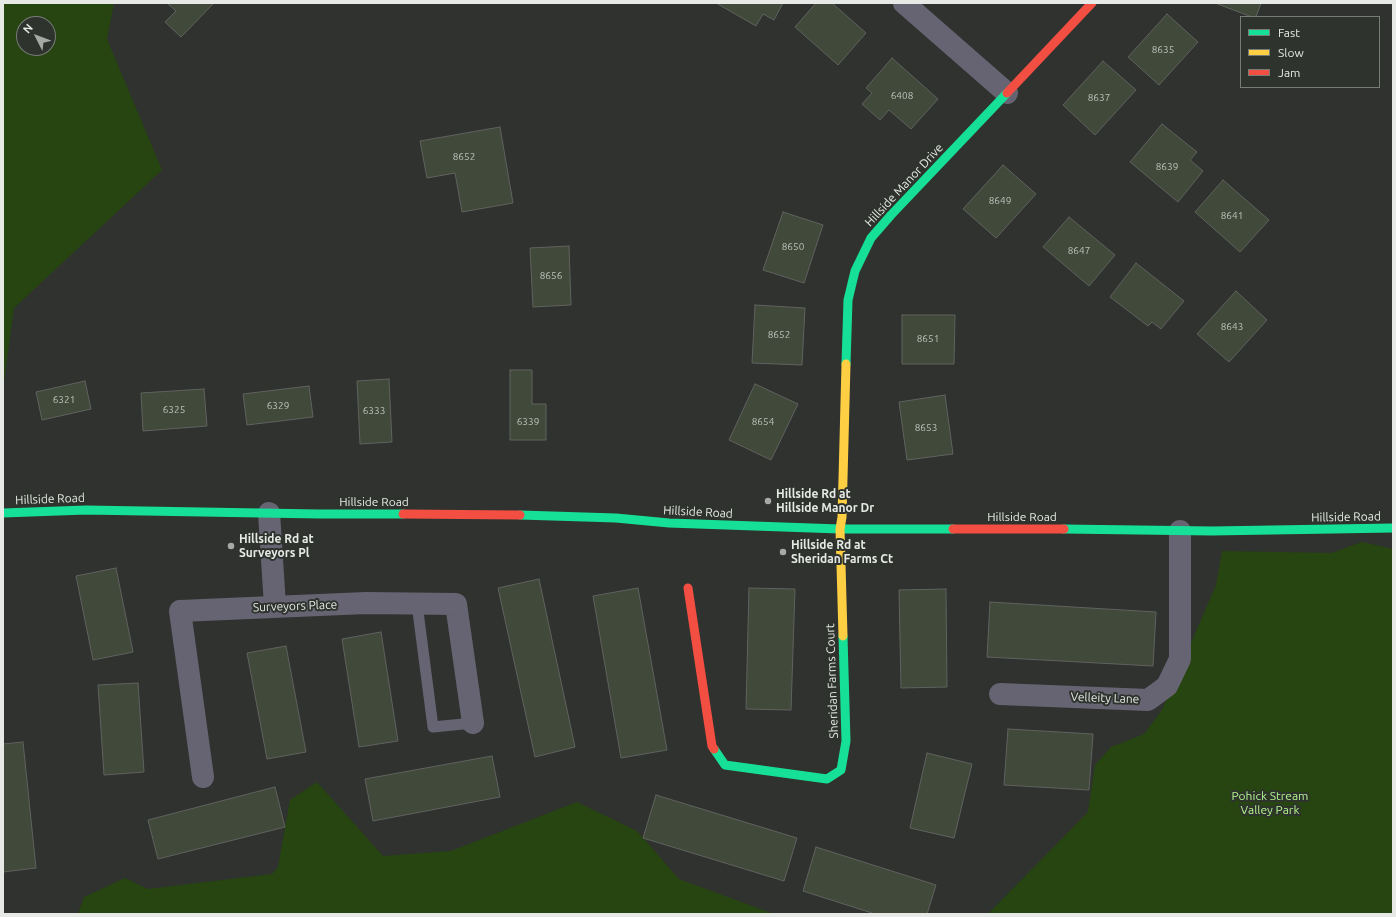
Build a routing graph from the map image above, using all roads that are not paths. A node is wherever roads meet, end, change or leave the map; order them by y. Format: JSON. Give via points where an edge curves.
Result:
{"nodes":[{"id":1,"x":904,"y":3,"type":"edge"},
{"id":2,"x":1092,"y":3,"type":"edge"},
{"id":3,"x":1007,"y":92,"type":"junction"},
{"id":4,"x":3,"y":513,"type":"edge"},
{"id":5,"x":269,"y":513,"type":"junction"},
{"id":6,"x":1393,"y":528,"type":"edge"},
{"id":7,"x":840,"y":529,"type":"junction"},
{"id":8,"x":1180,"y":530,"type":"junction"},
{"id":9,"x":688,"y":588,"type":"dead end"},
{"id":10,"x":417,"y":604,"type":"junction"},
{"id":11,"x":275,"y":606,"type":"junction"},
{"id":12,"x":1000,"y":694,"type":"dead end"},
{"id":13,"x":473,"y":723,"type":"joint"},
{"id":14,"x":203,"y":776,"type":"dead end"}],
"edges":[{"from":1,"to":3,"type":"street"},
{"from":2,"to":3,"type":"street","name":"Hillside Manor Drive"},
{"from":3,"to":7,"type":"street","name":"Hillside Manor Drive","via":[[871,238],[855,271],[848,300]]},
{"from":4,"to":5,"type":"street","name":"Hillside Road","via":[[86,510]]},
{"from":5,"to":7,"type":"street","name":"Hillside Road","via":[[477,514]]},
{"from":5,"to":11,"type":"street"},
{"from":6,"to":8,"type":"street","name":"Hillside Road"},
{"from":7,"to":8,"type":"street","name":"Hillside Road"},
{"from":7,"to":9,"type":"street","name":"Sheridan Farms Court","via":[[846,741],[841,770],[827,779],[725,765],[712,746]]},
{"from":8,"to":12,"type":"street","name":"Velleity Lane","via":[[1180,659],[1167,686],[1148,700]]},
{"from":10,"to":11,"type":"street","name":"Surveyors Place"},
{"from":10,"to":13,"type":"street","name":"Surveyors Place","via":[[456,604]]},
{"from":10,"to":13,"type":"lane","via":[[433,727]]},
{"from":11,"to":14,"type":"street","name":"Surveyors Place","via":[[180,611]]}]}
